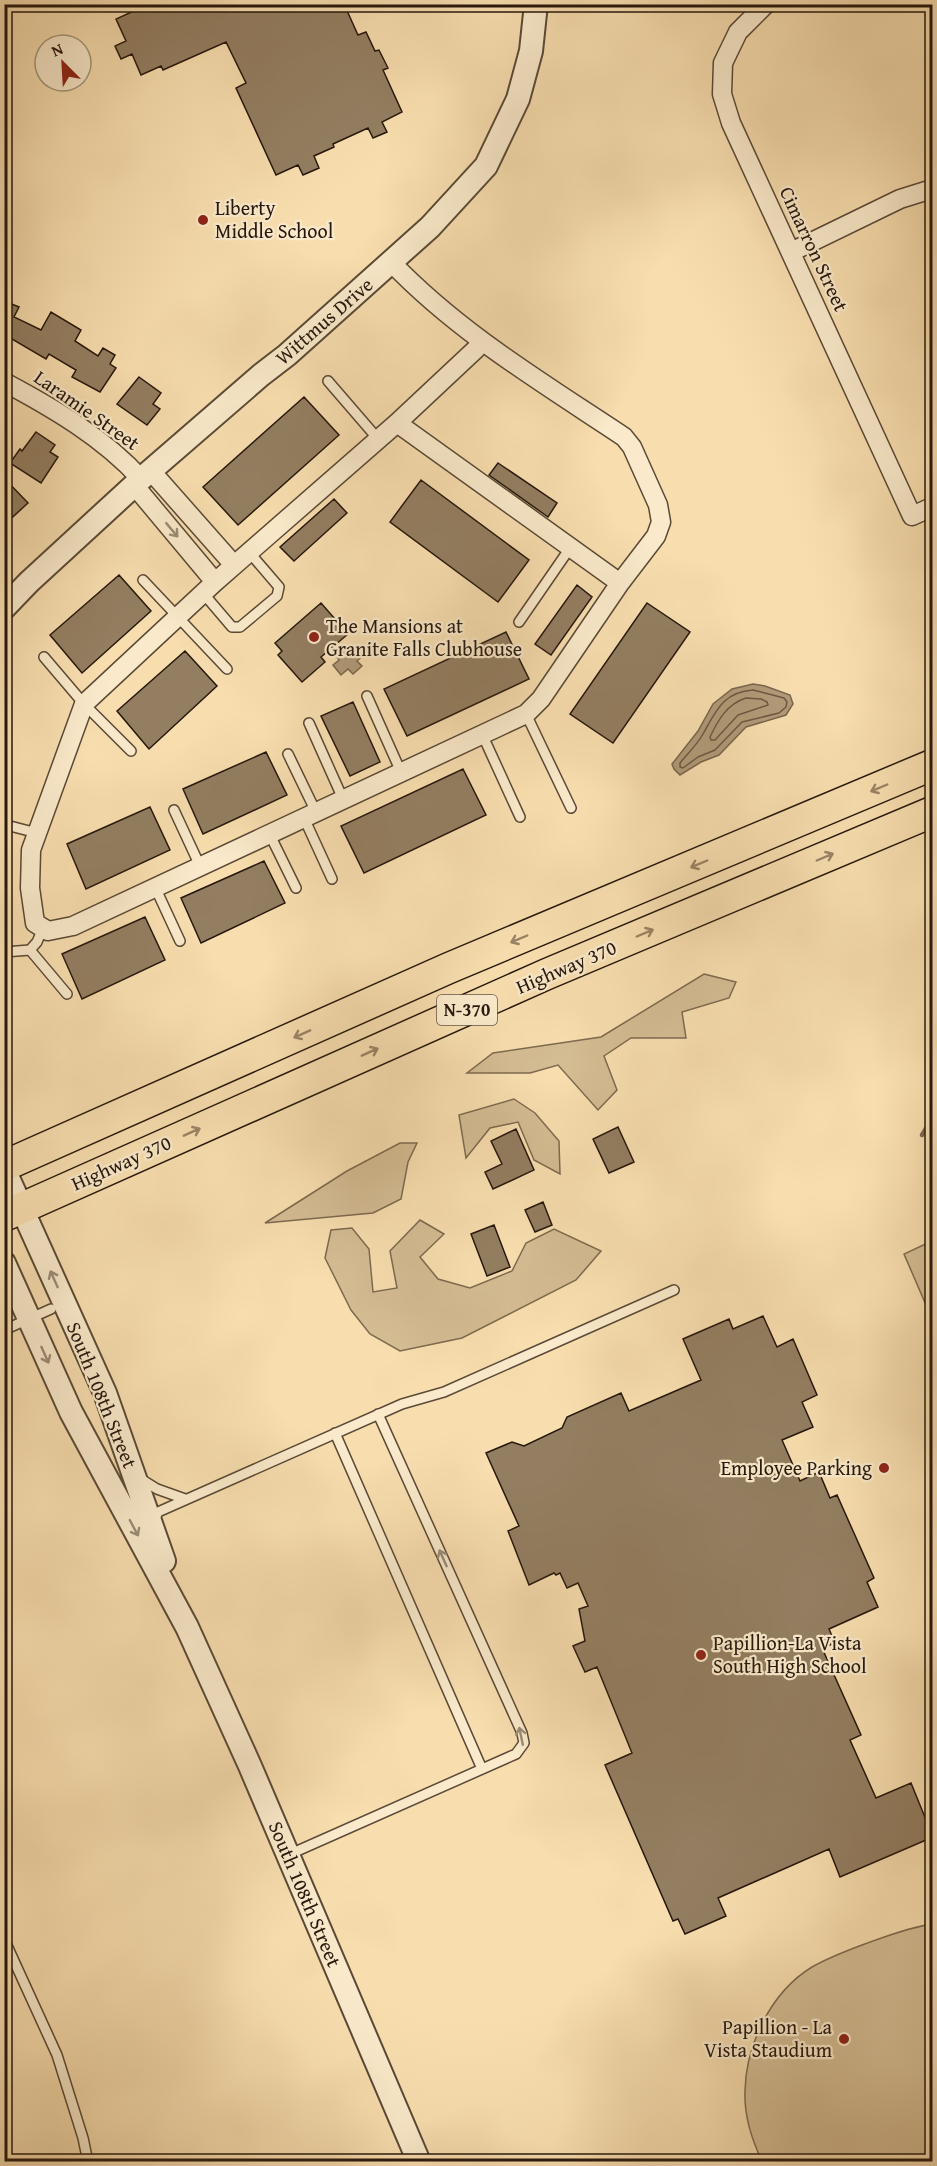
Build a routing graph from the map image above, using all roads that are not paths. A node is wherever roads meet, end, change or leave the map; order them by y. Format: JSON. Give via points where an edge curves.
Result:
{"nodes":[{"id":1,"x":536,"y":4,"type":"edge"},
{"id":2,"x":766,"y":4,"type":"edge"},
{"id":3,"x":933,"y":189,"type":"edge"},
{"id":4,"x":791,"y":252,"type":"junction"},
{"id":5,"x":391,"y":262,"type":"junction"},
{"id":6,"x":481,"y":340,"type":"junction"},
{"id":7,"x":328,"y":381,"type":"dead end"},
{"id":8,"x":7,"y":389,"type":"edge"},
{"id":9,"x":397,"y":423,"type":"junction"},
{"id":10,"x":378,"y":439,"type":"junction"},
{"id":11,"x":142,"y":478,"type":"junction"},
{"id":12,"x":933,"y":507,"type":"edge"},
{"id":13,"x":570,"y":548,"type":"junction"},
{"id":14,"x":249,"y":552,"type":"junction"},
{"id":15,"x":234,"y":565,"type":"junction"},
{"id":16,"x":143,"y":580,"type":"dead end"},
{"id":17,"x":29,"y":582,"type":"junction"},
{"id":18,"x":620,"y":583,"type":"junction"},
{"id":19,"x":209,"y":588,"type":"junction"},
{"id":20,"x":4,"y":598,"type":"edge"},
{"id":21,"x":4,"y":608,"type":"edge"},
{"id":22,"x":178,"y":617,"type":"junction"},
{"id":23,"x":519,"y":622,"type":"dead end"},
{"id":24,"x":44,"y":657,"type":"dead end"},
{"id":25,"x":227,"y":669,"type":"dead end"},
{"id":26,"x":367,"y":696,"type":"dead end"},
{"id":27,"x":84,"y":704,"type":"junction"},
{"id":28,"x":526,"y":714,"type":"junction"},
{"id":29,"x":309,"y":723,"type":"dead end"},
{"id":30,"x":482,"y":734,"type":"junction"},
{"id":31,"x":131,"y":751,"type":"dead end"},
{"id":32,"x":288,"y":754,"type":"dead end"},
{"id":33,"x":933,"y":765,"type":"edge"},
{"id":34,"x":401,"y":772,"type":"junction"},
{"id":35,"x":343,"y":799,"type":"junction"},
{"id":36,"x":571,"y":808,"type":"dead end"},
{"id":37,"x":174,"y":810,"type":"dead end"},
{"id":38,"x":933,"y":812,"type":"edge"},
{"id":39,"x":310,"y":815,"type":"junction"},
{"id":40,"x":520,"y":817,"type":"dead end"},
{"id":41,"x":4,"y":826,"type":"edge"},
{"id":42,"x":37,"y":833,"type":"junction"},
{"id":43,"x":269,"y":833,"type":"junction"},
{"id":44,"x":200,"y":866,"type":"junction"},
{"id":45,"x":332,"y":879,"type":"dead end"},
{"id":46,"x":155,"y":887,"type":"junction"},
{"id":47,"x":296,"y":888,"type":"dead end"},
{"id":48,"x":43,"y":928,"type":"junction"},
{"id":49,"x":180,"y":941,"type":"dead end"},
{"id":50,"x":30,"y":950,"type":"junction"},
{"id":51,"x":4,"y":952,"type":"edge"},
{"id":52,"x":67,"y":994,"type":"dead end"},
{"id":53,"x":4,"y":1167,"type":"edge"},
{"id":54,"x":13,"y":1212,"type":"edge"},
{"id":55,"x":4,"y":1263,"type":"edge"},
{"id":56,"x":674,"y":1290,"type":"dead end"},
{"id":57,"x":51,"y":1309,"type":"dead end"},
{"id":58,"x":29,"y":1319,"type":"junction"},
{"id":59,"x":4,"y":1330,"type":"edge"},
{"id":60,"x":378,"y":1414,"type":"junction"},
{"id":61,"x":335,"y":1433,"type":"junction"},
{"id":62,"x":133,"y":1472,"type":"junction"},
{"id":63,"x":185,"y":1500,"type":"junction"},
{"id":64,"x":153,"y":1530,"type":"junction"},
{"id":65,"x":187,"y":1627,"type":"junction"},
{"id":66,"x":482,"y":1769,"type":"junction"},
{"id":67,"x":288,"y":1855,"type":"junction"},
{"id":68,"x":4,"y":1939,"type":"edge"},
{"id":69,"x":88,"y":2162,"type":"edge"},
{"id":70,"x":419,"y":2162,"type":"edge"}],
"edges":[{"from":1,"to":5,"type":"street","name":"Wittmus Drive","via":[[531,51],[518,99],[486,166],[430,227]]},
{"from":2,"to":4,"type":"street","name":"Cimarron Street","via":[[738,32],[723,63],[722,94],[731,123]]},
{"from":3,"to":4,"type":"street","via":[[900,199]]},
{"from":4,"to":12,"type":"street","name":"Cimarron Street","via":[[912,516]]},
{"from":5,"to":6,"type":"street","via":[[426,297]]},
{"from":5,"to":11,"type":"street","name":"Wittmus Drive"},
{"from":6,"to":9,"type":"street"},
{"from":6,"to":18,"type":"street","via":[[624,437],[632,447],[658,505],[661,522],[656,536]]},
{"from":7,"to":10,"type":"lane"},
{"from":8,"to":11,"type":"street","name":"Laramie Street","via":[[45,405],[113,451]]},
{"from":9,"to":10,"type":"street"},
{"from":9,"to":13,"type":"street"},
{"from":10,"to":14,"type":"street"},
{"from":11,"to":15,"type":"street"},
{"from":11,"to":17,"type":"street","name":"Wittmus Drive"},
{"from":11,"to":19,"type":"street","one_way":true},
{"from":13,"to":18,"type":"street"},
{"from":13,"to":23,"type":"lane"},
{"from":14,"to":15,"type":"street"},
{"from":14,"to":19,"type":"lane","via":[[279,587],[277,596],[240,627],[232,627]]},
{"from":15,"to":19,"type":"street"},
{"from":16,"to":22,"type":"lane"},
{"from":17,"to":20,"type":"street","name":"Wittmus Drive"},
{"from":17,"to":21,"type":"street","name":"Wittmus Drive"},
{"from":18,"to":28,"type":"street","via":[[541,699]]},
{"from":19,"to":22,"type":"street"},
{"from":22,"to":25,"type":"lane"},
{"from":22,"to":27,"type":"street"},
{"from":24,"to":27,"type":"lane"},
{"from":26,"to":34,"type":"lane"},
{"from":27,"to":31,"type":"lane"},
{"from":27,"to":42,"type":"street"},
{"from":28,"to":30,"type":"street"},
{"from":28,"to":36,"type":"lane"},
{"from":29,"to":35,"type":"lane"},
{"from":30,"to":34,"type":"street"},
{"from":30,"to":40,"type":"lane"},
{"from":32,"to":39,"type":"lane"},
{"from":33,"to":53,"type":"highway","number":"N-370","one_way":true,"via":[[449,968]]},
{"from":34,"to":35,"type":"street"},
{"from":35,"to":39,"type":"street"},
{"from":37,"to":44,"type":"lane"},
{"from":54,"to":38,"type":"highway","name":"Highway 370","number":"N-370","one_way":true,"via":[[547,975]]},
{"from":39,"to":43,"type":"street"},
{"from":39,"to":45,"type":"lane"},
{"from":41,"to":42,"type":"lane"},
{"from":42,"to":48,"type":"street","via":[[31,850],[30,888],[35,923]]},
{"from":43,"to":44,"type":"street"},
{"from":43,"to":47,"type":"lane"},
{"from":44,"to":46,"type":"street"},
{"from":46,"to":48,"type":"street","via":[[73,926],[48,931]]},
{"from":46,"to":49,"type":"lane"},
{"from":48,"to":50,"type":"lane"},
{"from":50,"to":51,"type":"lane"},
{"from":50,"to":52,"type":"lane"},
{"from":53,"to":54,"type":"street","name":"South 108th Street"},
{"from":62,"to":54,"type":"street","name":"South 108th Street","one_way":true,"via":[[105,1393]]},
{"from":55,"to":58,"type":"street","name":"South 108th Street"},
{"from":56,"to":60,"type":"lane","via":[[444,1392]]},
{"from":57,"to":58,"type":"lane"},
{"from":58,"to":59,"type":"lane"},
{"from":58,"to":65,"type":"street","name":"South 108th Street","one_way":true,"via":[[71,1412]]},
{"from":60,"to":61,"type":"lane"},
{"from":66,"to":60,"type":"lane","one_way":true,"via":[[519,1752],[523,1737]]},
{"from":61,"to":63,"type":"lane"},
{"from":61,"to":66,"type":"lane"},
{"from":62,"to":63,"type":"lane","via":[[157,1489]]},
{"from":62,"to":64,"type":"street","name":"South 108th Street"},
{"from":63,"to":64,"type":"lane","via":[[158,1512]]},
{"from":64,"to":65,"type":"street","name":"South 108th Street"},
{"from":65,"to":67,"type":"street","name":"South 108th Street"},
{"from":66,"to":67,"type":"lane"},
{"from":67,"to":70,"type":"street","name":"South 108th Street"},
{"from":68,"to":69,"type":"lane","via":[[57,2055]]}]}
